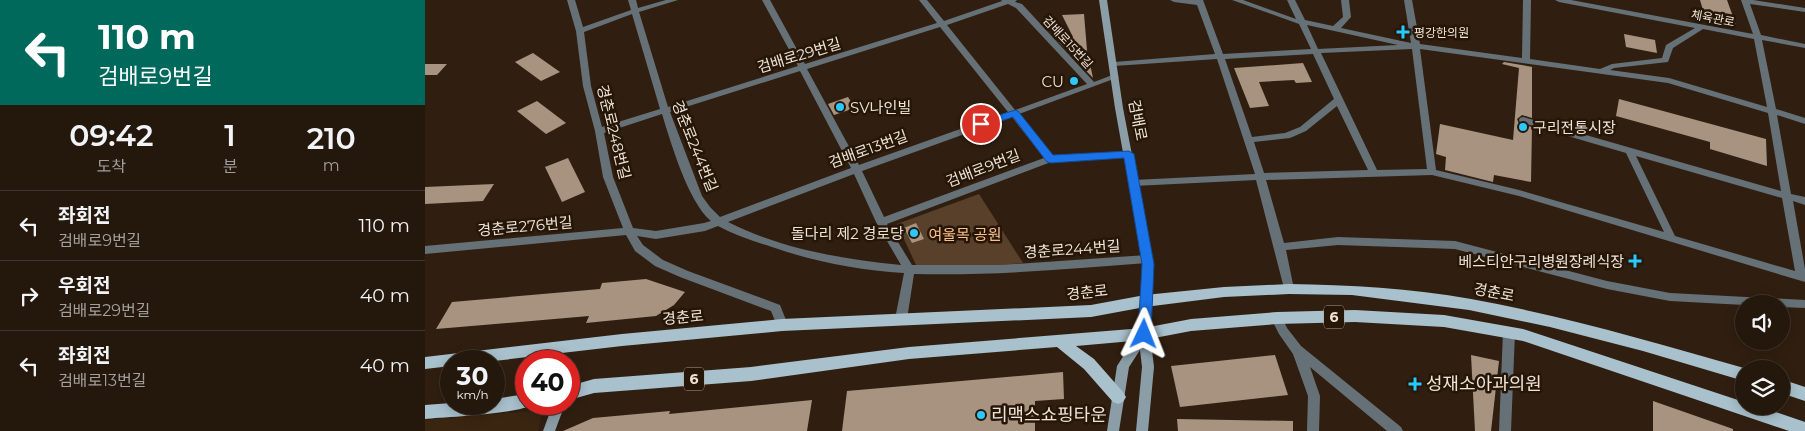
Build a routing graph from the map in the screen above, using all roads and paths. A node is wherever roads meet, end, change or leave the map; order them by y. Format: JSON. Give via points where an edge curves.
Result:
{"nodes":[{"id":1,"x":571,"y":0,"type":"edge"},
{"id":2,"x":632,"y":0,"type":"edge"},
{"id":3,"x":674,"y":0,"type":"edge"},
{"id":4,"x":766,"y":0,"type":"edge"},
{"id":5,"x":923,"y":0,"type":"edge"},
{"id":6,"x":1103,"y":0,"type":"edge"},
{"id":7,"x":1174,"y":0,"type":"edge"},
{"id":8,"x":1236,"y":0,"type":"edge"},
{"id":9,"x":1291,"y":0,"type":"edge"},
{"id":10,"x":1345,"y":0,"type":"edge"},
{"id":11,"x":1408,"y":0,"type":"edge"},
{"id":12,"x":1527,"y":0,"type":"edge"},
{"id":13,"x":1559,"y":0,"type":"edge"},
{"id":14,"x":1745,"y":0,"type":"edge"},
{"id":15,"x":1009,"y":1,"type":"edge"},
{"id":16,"x":1199,"y":1,"type":"edge"},
{"id":17,"x":1584,"y":2,"type":"edge"},
{"id":18,"x":1805,"y":10,"type":"edge"},
{"id":19,"x":635,"y":11,"type":"junction"},
{"id":20,"x":1301,"y":22,"type":"junction"},
{"id":21,"x":943,"y":24,"type":"junction"},
{"id":22,"x":1701,"y":27,"type":"junction"},
{"id":23,"x":1335,"y":29,"type":"junction"},
{"id":24,"x":580,"y":31,"type":"junction"},
{"id":25,"x":1758,"y":38,"type":"junction"},
{"id":26,"x":1416,"y":46,"type":"junction"},
{"id":27,"x":1805,"y":46,"type":"edge"},
{"id":28,"x":1314,"y":50,"type":"junction"},
{"id":29,"x":1219,"y":56,"type":"junction"},
{"id":30,"x":1526,"y":62,"type":"junction"},
{"id":31,"x":1114,"y":64,"type":"junction"},
{"id":32,"x":802,"y":68,"type":"junction"},
{"id":33,"x":1599,"y":72,"type":"junction"},
{"id":34,"x":1115,"y":77,"type":"junction"},
{"id":35,"x":1091,"y":84,"type":"junction"},
{"id":36,"x":1339,"y":100,"type":"junction"},
{"id":37,"x":1772,"y":111,"type":"junction"},
{"id":38,"x":664,"y":112,"type":"junction"},
{"id":39,"x":1015,"y":113,"type":"junction"},
{"id":40,"x":1523,"y":120,"type":"dead end"},
{"id":41,"x":1805,"y":121,"type":"edge"},
{"id":42,"x":599,"y":131,"type":"junction"},
{"id":43,"x":1248,"y":140,"type":"junction"},
{"id":44,"x":1629,"y":150,"type":"junction"},
{"id":45,"x":1129,"y":154,"type":"junction"},
{"id":46,"x":1051,"y":159,"type":"junction"},
{"id":47,"x":857,"y":169,"type":"junction"},
{"id":48,"x":1432,"y":172,"type":"junction"},
{"id":49,"x":1374,"y":173,"type":"junction"},
{"id":50,"x":1259,"y":177,"type":"junction"},
{"id":51,"x":1134,"y":183,"type":"junction"},
{"id":52,"x":1786,"y":196,"type":"junction"},
{"id":53,"x":1805,"y":201,"type":"edge"},
{"id":54,"x":718,"y":222,"type":"junction"},
{"id":55,"x":881,"y":222,"type":"junction"},
{"id":56,"x":629,"y":231,"type":"junction"},
{"id":57,"x":1672,"y":239,"type":"junction"},
{"id":58,"x":1281,"y":247,"type":"junction"},
{"id":59,"x":425,"y":250,"type":"edge"},
{"id":60,"x":1147,"y":259,"type":"junction"},
{"id":61,"x":909,"y":270,"type":"junction"},
{"id":62,"x":1803,"y":278,"type":"edge"},
{"id":63,"x":1289,"y":289,"type":"junction"},
{"id":64,"x":1145,"y":301,"type":"junction"},
{"id":65,"x":1805,"y":304,"type":"edge"},
{"id":66,"x":1277,"y":318,"type":"junction"},
{"id":67,"x":901,"y":319,"type":"junction"},
{"id":68,"x":782,"y":325,"type":"junction"},
{"id":69,"x":1509,"y":332,"type":"junction"},
{"id":70,"x":1144,"y":334,"type":"junction"},
{"id":71,"x":1059,"y":340,"type":"junction"},
{"id":72,"x":1297,"y":350,"type":"junction"},
{"id":73,"x":425,"y":363,"type":"edge"},
{"id":74,"x":1735,"y":372,"type":"edge"},
{"id":75,"x":1790,"y":389,"type":"edge"},
{"id":76,"x":580,"y":390,"type":"edge"},
{"id":77,"x":1805,"y":394,"type":"edge"},
{"id":78,"x":1118,"y":397,"type":"junction"},
{"id":79,"x":515,"y":403,"type":"edge"},
{"id":80,"x":425,"y":412,"type":"edge"},
{"id":81,"x":555,"y":415,"type":"edge"},
{"id":82,"x":1805,"y":429,"type":"edge"},
{"id":83,"x":549,"y":431,"type":"edge"},
{"id":84,"x":1113,"y":431,"type":"edge"},
{"id":85,"x":1142,"y":431,"type":"edge"},
{"id":86,"x":1313,"y":431,"type":"edge"},
{"id":87,"x":1397,"y":431,"type":"edge"},
{"id":88,"x":1505,"y":431,"type":"edge"}],
"edges":[{"from":1,"to":24,"type":"street","name":"경춘로248번길"},
{"from":2,"to":19,"type":"street","name":"경춘로244번길"},
{"from":3,"to":19,"type":"street"},
{"from":4,"to":32,"type":"street"},
{"from":5,"to":21,"type":"street"},
{"from":6,"to":31,"type":"street","name":"검배로"},
{"from":7,"to":16,"type":"street"},
{"from":8,"to":20,"type":"street"},
{"from":9,"to":20,"type":"street"},
{"from":10,"to":23,"type":"street","via":[[1347,17]]},
{"from":11,"to":26,"type":"street"},
{"from":12,"to":30,"type":"street"},
{"from":13,"to":17,"type":"street","name":"체육관로"},
{"from":14,"to":18,"type":"street"},
{"from":14,"to":25,"type":"street"},
{"from":15,"to":21,"type":"street","name":"검배로29번길"},
{"from":15,"to":35,"type":"street","name":"검배로15번길","via":[[1019,6]]},
{"from":16,"to":29,"type":"street"},
{"from":17,"to":22,"type":"street","name":"체육관로"},
{"from":19,"to":24,"type":"street"},
{"from":19,"to":38,"type":"street","name":"경춘로244번길"},
{"from":20,"to":23,"type":"street"},
{"from":20,"to":28,"type":"street"},
{"from":21,"to":32,"type":"street","name":"검배로29번길"},
{"from":21,"to":39,"type":"street"},
{"from":22,"to":25,"type":"street","name":"체육관로"},
{"from":22,"to":33,"type":"street","via":[[1669,47],[1665,60],[1612,66]]},
{"from":23,"to":26,"type":"street"},
{"from":24,"to":42,"type":"street","name":"경춘로248번길","via":[[587,86]]},
{"from":25,"to":27,"type":"street","name":"체육관로"},
{"from":25,"to":37,"type":"street"},
{"from":26,"to":28,"type":"street"},
{"from":26,"to":30,"type":"street"},
{"from":26,"to":48,"type":"street"},
{"from":28,"to":29,"type":"street"},
{"from":28,"to":36,"type":"street"},
{"from":29,"to":31,"type":"street"},
{"from":29,"to":43,"type":"street"},
{"from":30,"to":33,"type":"street"},
{"from":31,"to":34,"type":"street","name":"검배로"},
{"from":32,"to":38,"type":"street","name":"검배로29번길"},
{"from":32,"to":47,"type":"street"},
{"from":33,"to":37,"type":"street","via":[[1669,81]]},
{"from":34,"to":35,"type":"street","name":"검배로13번길"},
{"from":34,"to":45,"type":"street","name":"검배로"},
{"from":35,"to":39,"type":"street","name":"검배로13번길"},
{"from":36,"to":43,"type":"street","via":[[1303,129],[1287,136]]},
{"from":36,"to":49,"type":"street"},
{"from":37,"to":41,"type":"street"},
{"from":37,"to":52,"type":"street"},
{"from":38,"to":42,"type":"street","name":"검배로29번길"},
{"from":38,"to":54,"type":"street","name":"경춘로244번길","via":[[700,200]]},
{"from":39,"to":46,"type":"street"},
{"from":39,"to":47,"type":"street","name":"검배로13번길"},
{"from":40,"to":44,"type":"street"},
{"from":42,"to":56,"type":"street","name":"경춘로248번길","via":[[608,177]]},
{"from":43,"to":50,"type":"street"},
{"from":44,"to":52,"type":"street"},
{"from":44,"to":57,"type":"street"},
{"from":45,"to":46,"type":"street","name":"검배로9번길"},
{"from":45,"to":51,"type":"street","name":"검배로"},
{"from":46,"to":55,"type":"street","name":"검배로9번길"},
{"from":47,"to":54,"type":"street","name":"검배로13번길"},
{"from":47,"to":55,"type":"street"},
{"from":48,"to":49,"type":"street"},
{"from":48,"to":57,"type":"street","via":[[1519,193]]},
{"from":49,"to":50,"type":"street"},
{"from":50,"to":51,"type":"street"},
{"from":50,"to":58,"type":"street"},
{"from":51,"to":60,"type":"street","name":"검배로"},
{"from":52,"to":53,"type":"street"},
{"from":52,"to":62,"type":"street"},
{"from":54,"to":56,"type":"street","name":"검배로13번길","via":[[656,235]]},
{"from":54,"to":61,"type":"street","name":"경춘로244번길","via":[[772,244],[824,258]]},
{"from":55,"to":61,"type":"street"},
{"from":56,"to":59,"type":"street","name":"경춘로276번길"},
{"from":56,"to":68,"type":"street","name":"경춘로248번길","via":[[639,248],[659,263],[776,308]]},
{"from":57,"to":62,"type":"street"},
{"from":58,"to":63,"type":"street"},
{"from":58,"to":65,"type":"street","via":[[1338,241],[1455,245],[1607,285],[1670,297]]},
{"from":60,"to":61,"type":"street","name":"경춘로244번길","via":[[991,270]]},
{"from":60,"to":64,"type":"street","name":"검배로"},
{"from":61,"to":67,"type":"street"},
{"from":63,"to":64,"type":"main road","name":"경춘로"},
{"from":63,"to":74,"type":"main road","name":"경춘로","via":[[1352,290],[1469,304],[1643,345]]},
{"from":64,"to":67,"type":"main road","name":"경춘로","via":[[1091,311]]},
{"from":64,"to":70,"type":"street","name":"검배로"},
{"from":66,"to":69,"type":"main road","number":"6","via":[[1355,316],[1434,321]]},
{"from":66,"to":70,"type":"main road","number":"6","via":[[1191,325]]},
{"from":66,"to":72,"type":"street"},
{"from":67,"to":68,"type":"main road","name":"경춘로"},
{"from":68,"to":73,"type":"main road","name":"경춘로"},
{"from":69,"to":82,"type":"main road","number":"6"},
{"from":69,"to":88,"type":"street"},
{"from":70,"to":71,"type":"main road","number":"6"},
{"from":70,"to":78,"type":"street","via":[[1123,366]]},
{"from":70,"to":85,"type":"street","name":"검배로","via":[[1148,366]]},
{"from":71,"to":76,"type":"main road","number":"6","via":[[909,353],[751,374],[594,386]]},
{"from":71,"to":78,"type":"main road","via":[[1089,364]]},
{"from":72,"to":86,"type":"street","via":[[1314,396]]},
{"from":72,"to":87,"type":"street"},
{"from":75,"to":77,"type":"main road"},
{"from":78,"to":84,"type":"street"},
{"from":79,"to":80,"type":"main road"},
{"from":81,"to":83,"type":"street"}]}
